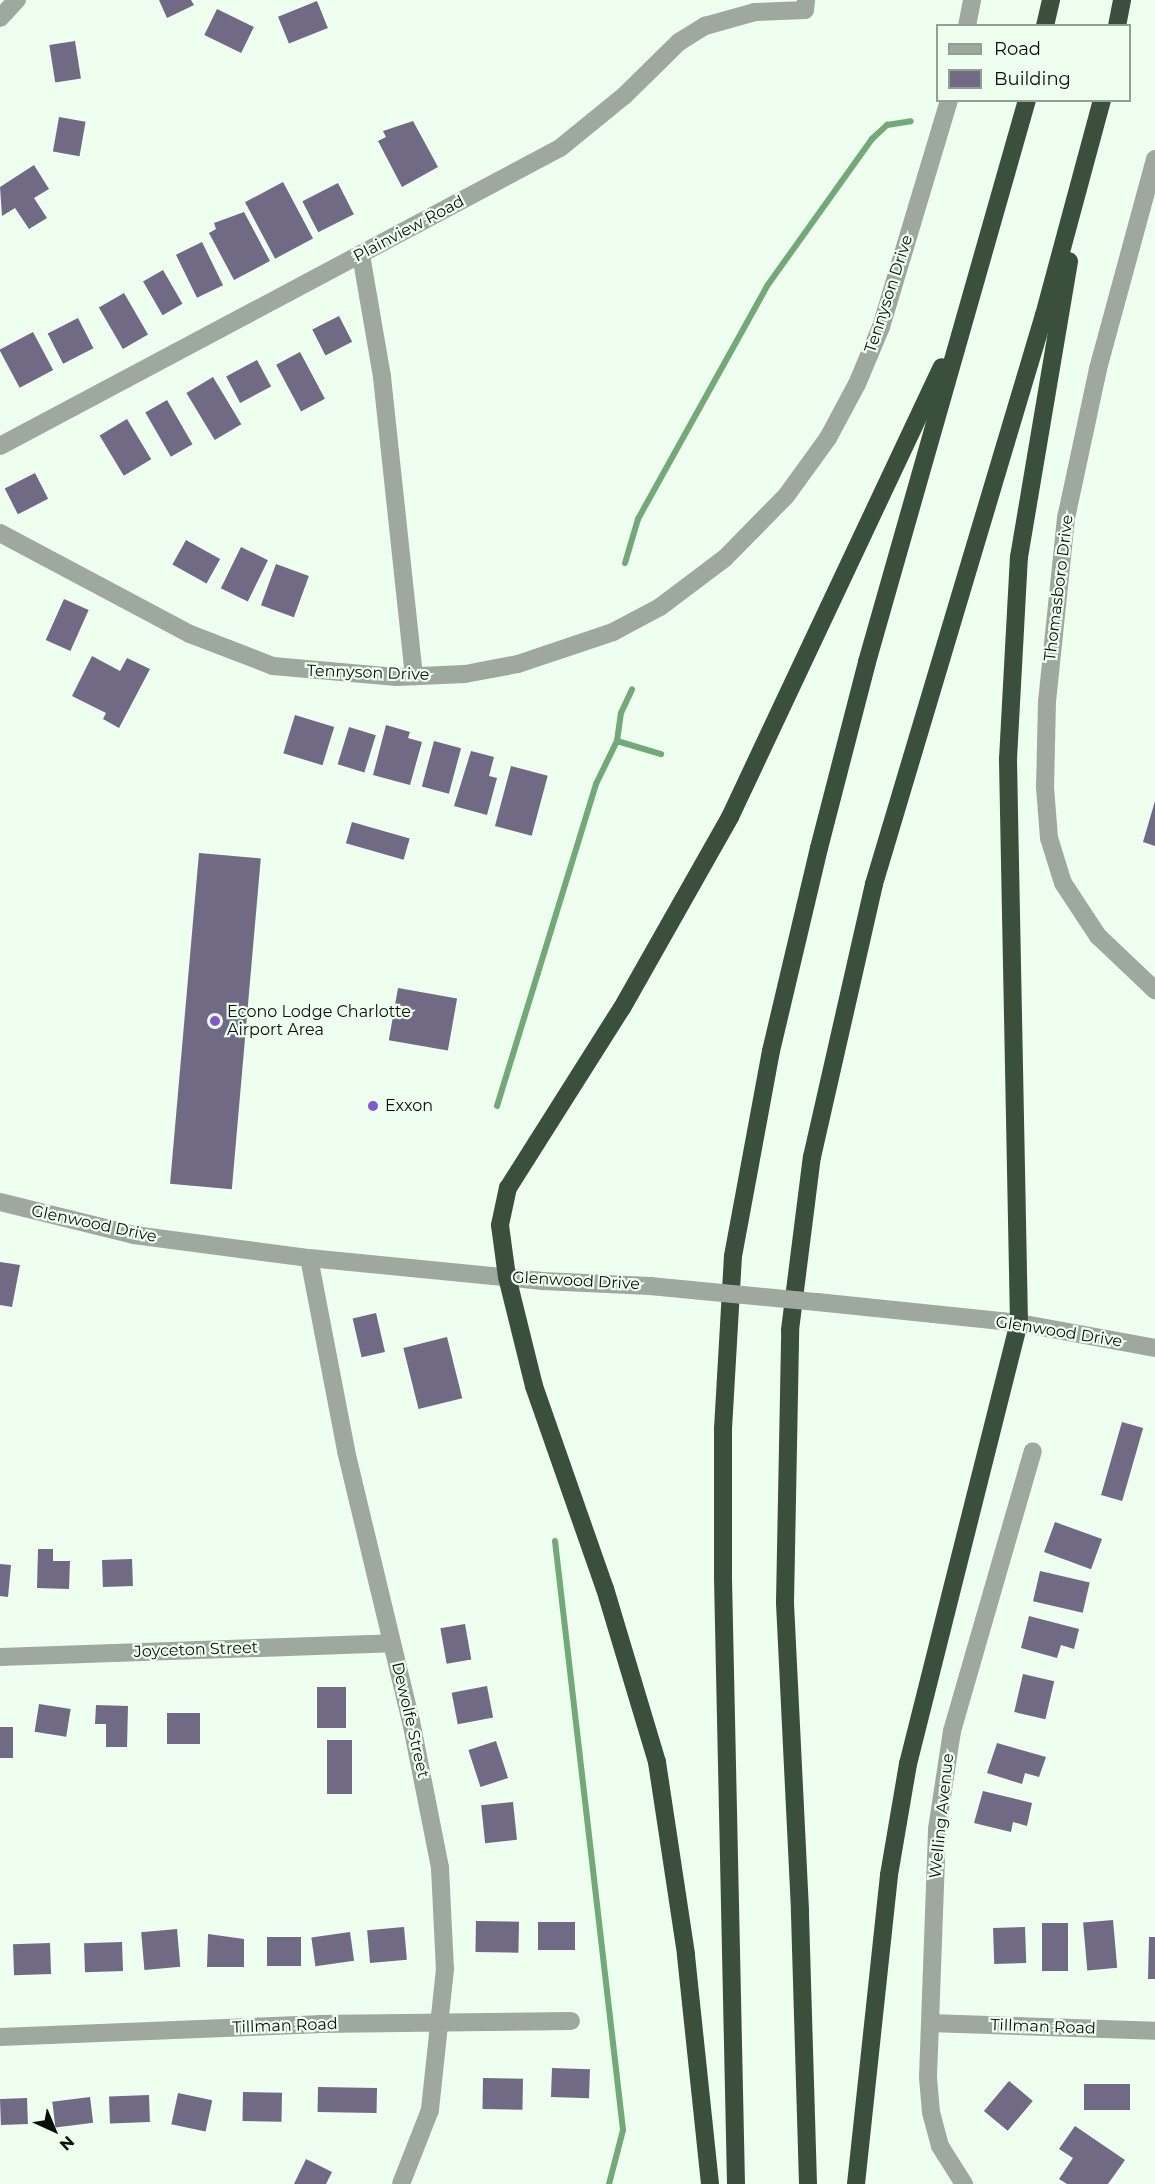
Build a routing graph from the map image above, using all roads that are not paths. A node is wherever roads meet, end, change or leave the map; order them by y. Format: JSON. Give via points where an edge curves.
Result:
{"nodes":[{"id":1,"x":17,"y":0,"type":"edge"},
{"id":2,"x":972,"y":0,"type":"edge"},
{"id":3,"x":1052,"y":0,"type":"edge"},
{"id":4,"x":1122,"y":0,"type":"edge"},
{"id":5,"x":806,"y":5,"type":"edge"},
{"id":6,"x":0,"y":18,"type":"edge"},
{"id":7,"x":967,"y":24,"type":"edge"},
{"id":8,"x":1046,"y":24,"type":"edge"},
{"id":9,"x":1117,"y":24,"type":"edge"},
{"id":10,"x":948,"y":102,"type":"edge"},
{"id":11,"x":1026,"y":102,"type":"edge"},
{"id":12,"x":1101,"y":102,"type":"edge"},
{"id":13,"x":1155,"y":159,"type":"edge"},
{"id":14,"x":1081,"y":182,"type":"junction"},
{"id":15,"x":361,"y":255,"type":"junction"},
{"id":16,"x":967,"y":315,"type":"junction"},
{"id":17,"x":0,"y":446,"type":"edge"},
{"id":18,"x":0,"y":533,"type":"edge"},
{"id":19,"x":414,"y":676,"type":"junction"},
{"id":20,"x":1155,"y":990,"type":"edge"},
{"id":21,"x":0,"y":1202,"type":"edge"},
{"id":22,"x":309,"y":1258,"type":"junction"},
{"id":23,"x":507,"y":1277,"type":"junction"},
{"id":24,"x":1018,"y":1323,"type":"junction"},
{"id":25,"x":1155,"y":1348,"type":"edge"},
{"id":26,"x":1033,"y":1451,"type":"dead end"},
{"id":27,"x":392,"y":1643,"type":"junction"},
{"id":28,"x":0,"y":1657,"type":"edge"},
{"id":29,"x":571,"y":2021,"type":"dead end"},
{"id":30,"x":930,"y":2023,"type":"junction"},
{"id":31,"x":441,"y":2024,"type":"junction"},
{"id":32,"x":1155,"y":2031,"type":"edge"},
{"id":33,"x":0,"y":2037,"type":"edge"},
{"id":34,"x":401,"y":2184,"type":"edge"},
{"id":35,"x":710,"y":2184,"type":"edge"},
{"id":36,"x":736,"y":2184,"type":"edge"},
{"id":37,"x":808,"y":2184,"type":"edge"},
{"id":38,"x":856,"y":2184,"type":"edge"},
{"id":39,"x":964,"y":2184,"type":"edge"}],
"edges":[{"from":1,"to":6,"type":"street"},
{"from":2,"to":7,"type":"street"},
{"from":3,"to":8,"type":"highway"},
{"from":4,"to":9,"type":"highway"},
{"from":5,"to":15,"type":"street","name":"Plainview Road","via":[[755,12],[705,26],[679,42],[625,95],[560,148]]},
{"from":10,"to":19,"type":"street","name":"Tennyson Drive","via":[[881,327],[858,384],[828,438],[786,496],[725,558],[682,592],[613,632],[518,664],[465,674]]},
{"from":11,"to":16,"type":"highway"},
{"from":12,"to":14,"type":"highway"},
{"from":13,"to":20,"type":"street","name":"Thomasboro Drive","via":[[1098,369],[1066,518],[1047,701],[1045,787],[1049,838],[1064,883],[1098,936]]},
{"from":14,"to":24,"type":"highway","via":[[1019,557],[1008,759]]},
{"from":14,"to":37,"type":"highway","via":[[874,885],[812,1157],[790,1330],[785,1602]]},
{"from":15,"to":17,"type":"street","name":"Plainview Road"},
{"from":15,"to":19,"type":"street","via":[[382,377]]},
{"from":16,"to":23,"type":"highway","via":[[707,861],[622,1008],[508,1188],[500,1225]]},
{"from":16,"to":36,"type":"highway","via":[[867,663],[819,848],[771,1051],[733,1256],[723,1429],[723,1577]]},
{"from":18,"to":19,"type":"street","name":"Tennyson Drive","via":[[190,634],[240,656],[310,672]]},
{"from":21,"to":22,"type":"street","name":"Glenwood Drive","via":[[134,1235]]},
{"from":22,"to":23,"type":"street","name":"Glenwood Drive"},
{"from":22,"to":27,"type":"street","name":"Dewolfe Street","via":[[346,1451]]},
{"from":23,"to":24,"type":"street","name":"Glenwood Drive","bridge":true,"via":[[650,1286]]},
{"from":23,"to":35,"type":"highway","via":[[543,1414],[604,1589],[657,1762],[686,1954]]},
{"from":24,"to":25,"type":"street","name":"Glenwood Drive"},
{"from":24,"to":38,"type":"highway","via":[[908,1764],[887,1886]]},
{"from":26,"to":30,"type":"street","name":"Welling Avenue","via":[[944,1771],[937,1829]]},
{"from":27,"to":28,"type":"street","name":"Joyceton Street"},
{"from":27,"to":31,"type":"street","name":"Dewolfe Street","via":[[440,1868],[445,1969]]},
{"from":29,"to":31,"type":"street","name":"Tillman Road"},
{"from":30,"to":32,"type":"street","name":"Tillman Road"},
{"from":30,"to":39,"type":"street","name":"Welling Avenue","via":[[931,2112],[940,2146]]},
{"from":31,"to":33,"type":"street","name":"Tillman Road","via":[[318,2024]]},
{"from":31,"to":34,"type":"street","name":"Dewolfe Street","via":[[430,2110]]}]}
